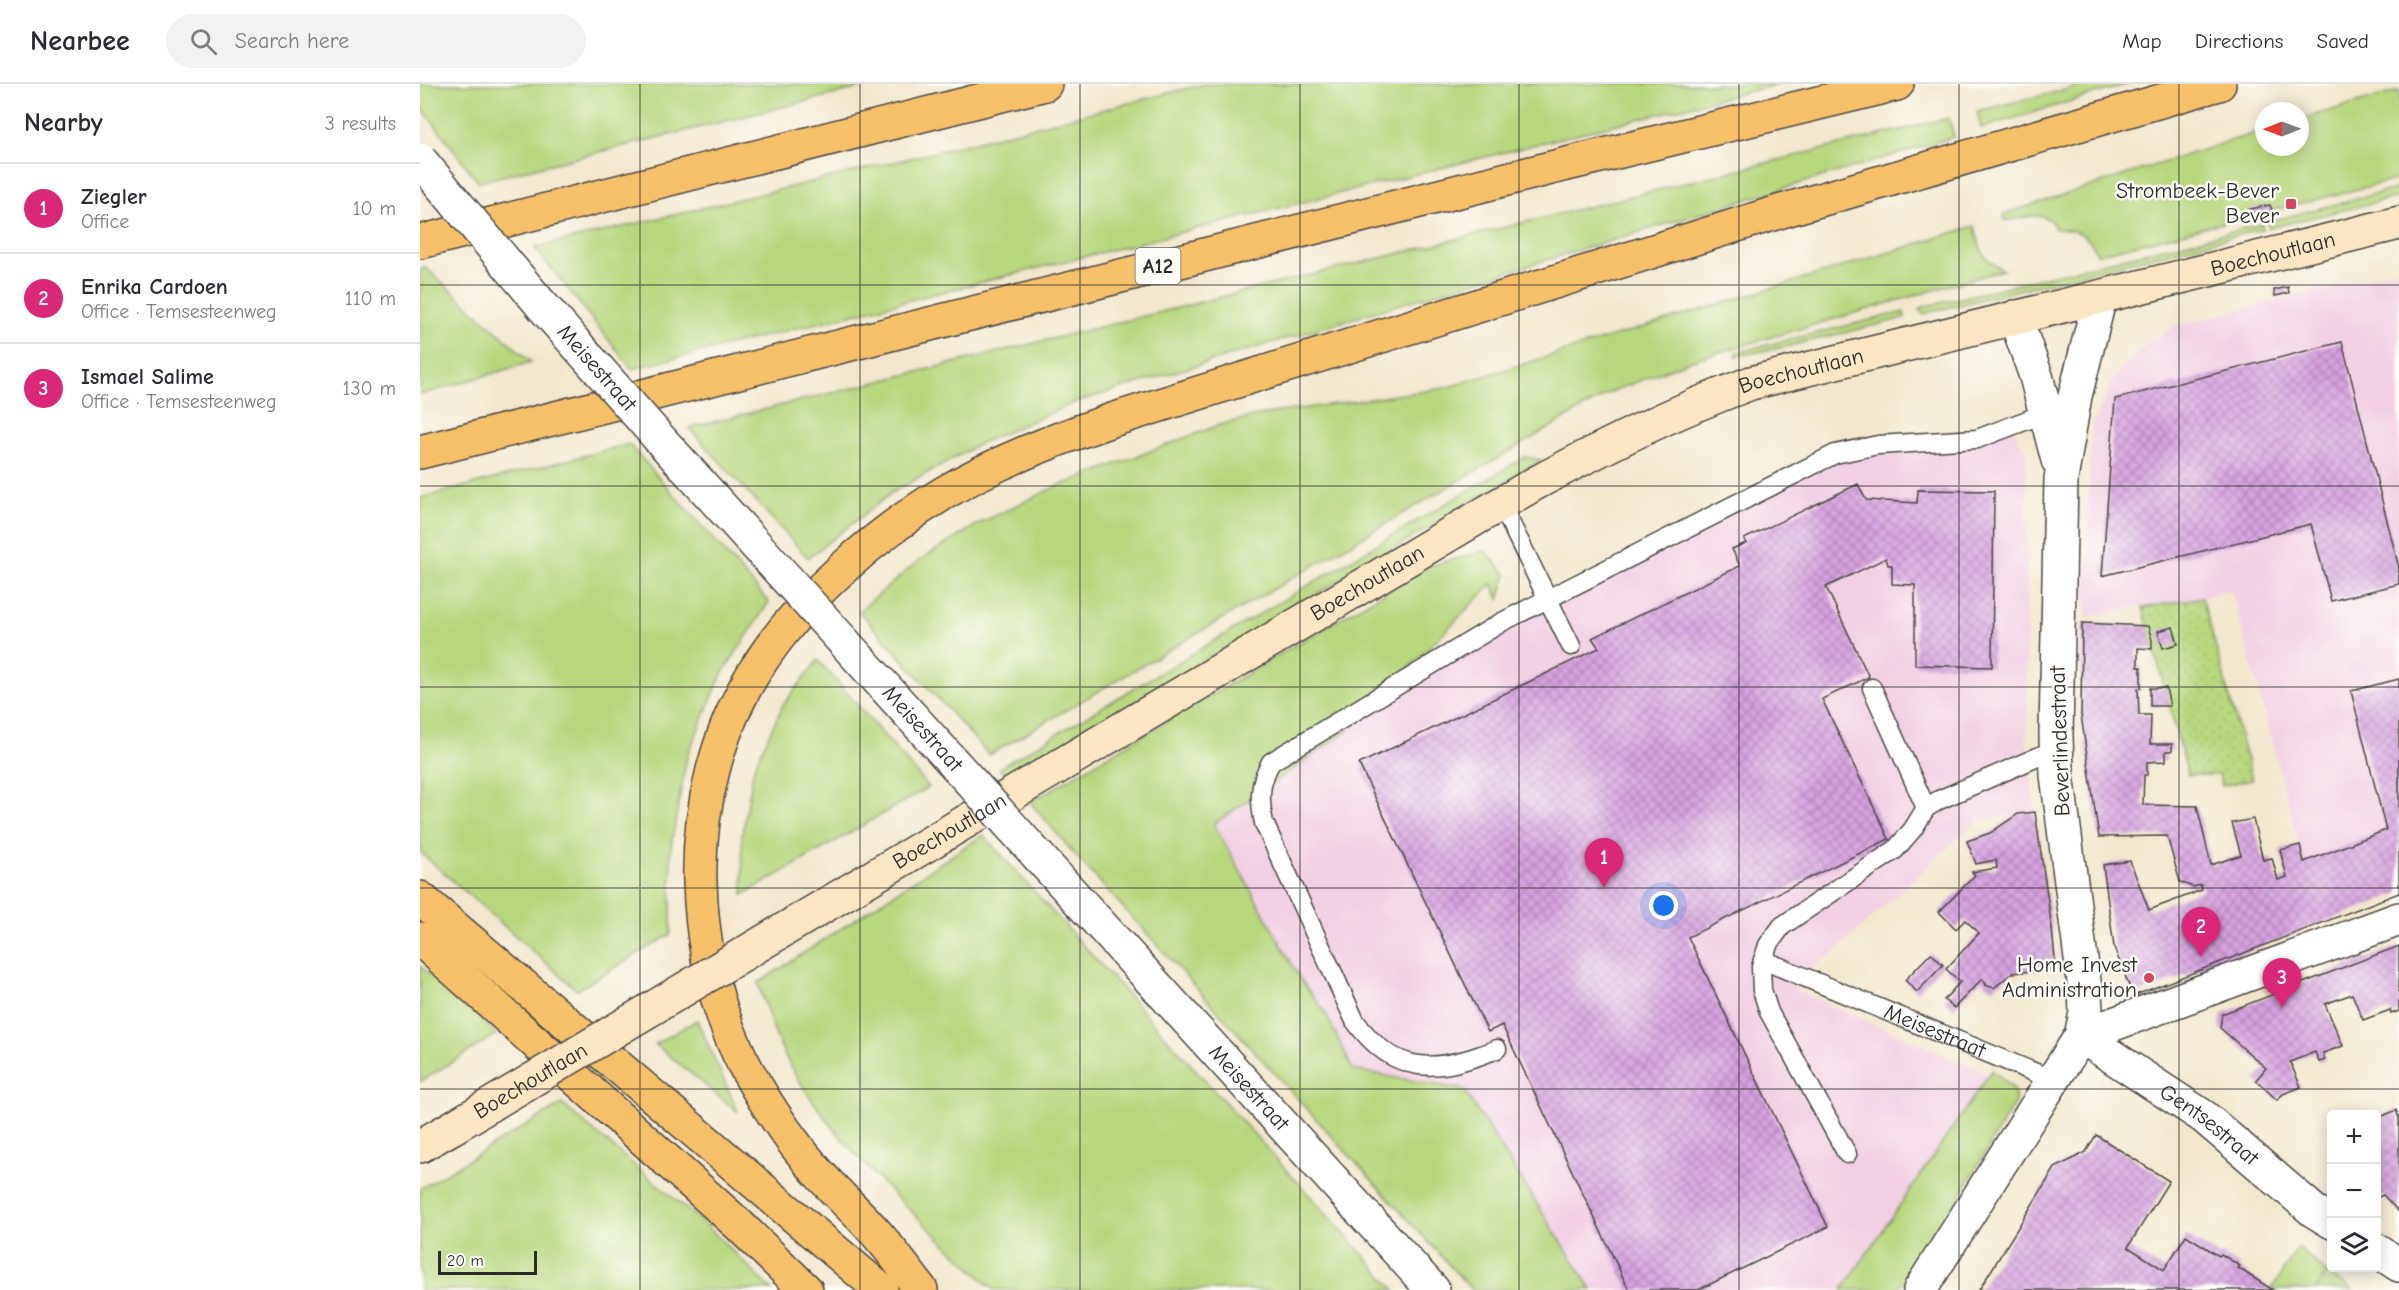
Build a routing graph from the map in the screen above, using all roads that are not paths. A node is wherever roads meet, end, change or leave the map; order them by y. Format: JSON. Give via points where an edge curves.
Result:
{"nodes":[{"id":1,"x":1045,"y":84,"type":"edge"},
{"id":2,"x":1896,"y":84,"type":"edge"},
{"id":3,"x":2219,"y":84,"type":"edge"},
{"id":4,"x":420,"y":160,"type":"edge"},
{"id":5,"x":2399,"y":223,"type":"edge"},
{"id":6,"x":420,"y":242,"type":"edge"},
{"id":7,"x":2100,"y":297,"type":"junction"},
{"id":8,"x":2015,"y":317,"type":"junction"},
{"id":9,"x":2046,"y":413,"type":"junction"},
{"id":10,"x":420,"y":452,"type":"edge"},
{"id":11,"x":2061,"y":479,"type":"junction"},
{"id":12,"x":1502,"y":504,"type":"junction"},
{"id":13,"x":1548,"y":599,"type":"junction"},
{"id":14,"x":1571,"y":646,"type":"dead end"},
{"id":15,"x":1872,"y":688,"type":"dead end"},
{"id":16,"x":2056,"y":749,"type":"junction"},
{"id":17,"x":1926,"y":808,"type":"junction"},
{"id":18,"x":420,"y":898,"type":"edge"},
{"id":19,"x":2399,"y":919,"type":"edge"},
{"id":20,"x":420,"y":939,"type":"edge"},
{"id":21,"x":1763,"y":960,"type":"junction"},
{"id":22,"x":2081,"y":1036,"type":"junction"},
{"id":23,"x":1497,"y":1049,"type":"dead end"},
{"id":24,"x":2053,"y":1080,"type":"junction"},
{"id":25,"x":420,"y":1146,"type":"edge"},
{"id":26,"x":1847,"y":1154,"type":"dead end"},
{"id":27,"x":2327,"y":1219,"type":"edge"},
{"id":28,"x":883,"y":1240,"type":"junction"},
{"id":29,"x":2381,"y":1253,"type":"edge"},
{"id":30,"x":2399,"y":1265,"type":"edge"},
{"id":31,"x":806,"y":1290,"type":"edge"},
{"id":32,"x":881,"y":1290,"type":"edge"},
{"id":33,"x":921,"y":1290,"type":"edge"},
{"id":34,"x":942,"y":1290,"type":"edge"},
{"id":35,"x":1433,"y":1290,"type":"edge"},
{"id":36,"x":1920,"y":1290,"type":"edge"}],
"edges":[{"from":1,"to":6,"type":"highway"},
{"from":2,"to":10,"type":"highway","number":"A12"},
{"from":3,"to":28,"type":"highway","via":[[1785,210],[1055,440],[944,493],[841,569],[756,669],[727,726],[710,782],[699,850],[701,902],[709,966],[725,1021],[746,1068],[783,1128],[822,1177]]},
{"from":4,"to":35,"type":"street","name":"Meisestraat","bridge":true,"via":[[643,421]]},
{"from":5,"to":7,"type":"main road","name":"Boechoutlaan"},
{"from":7,"to":8,"type":"main road","name":"Boechoutlaan"},
{"from":7,"to":11,"type":"street","name":"Beverlindestraat","via":[[2075,396]]},
{"from":8,"to":9,"type":"street","name":"Beverlindestraat"},
{"from":8,"to":12,"type":"main road","name":"Boechoutlaan","via":[[1751,383],[1691,405],[1621,438]]},
{"from":9,"to":11,"type":"street","name":"Beverlindestraat"},
{"from":9,"to":13,"type":"lane","via":[[1977,439],[1878,445],[1835,454]]},
{"from":11,"to":16,"type":"street","name":"Beverlindestraat"},
{"from":12,"to":13,"type":"lane"},
{"from":12,"to":25,"type":"main road","name":"Boechoutlaan","bridge":true},
{"from":13,"to":14,"type":"lane"},
{"from":13,"to":23,"type":"lane","via":[[1502,622],[1271,762],[1260,787],[1264,823],[1354,1021],[1366,1037],[1396,1059],[1431,1067],[1450,1065]]},
{"from":15,"to":17,"type":"lane"},
{"from":16,"to":17,"type":"lane"},
{"from":16,"to":22,"type":"street","name":"Beverlindestraat","via":[[2085,989],[2086,1013]]},
{"from":17,"to":21,"type":"lane","via":[[1895,850],[1782,926]]},
{"from":18,"to":32,"type":"highway"},
{"from":19,"to":22,"type":"street"},
{"from":20,"to":31,"type":"highway","via":[[739,1225]]},
{"from":21,"to":24,"type":"lane","name":"Meisestraat"},
{"from":21,"to":26,"type":"lane","via":[[1762,990],[1768,1012]]},
{"from":22,"to":24,"type":"street"},
{"from":22,"to":27,"type":"street","name":"Gentsestraat","via":[[2204,1117]]},
{"from":24,"to":36,"type":"street"},
{"from":28,"to":33,"type":"highway"},
{"from":28,"to":34,"type":"highway"},
{"from":29,"to":30,"type":"street"}]}
